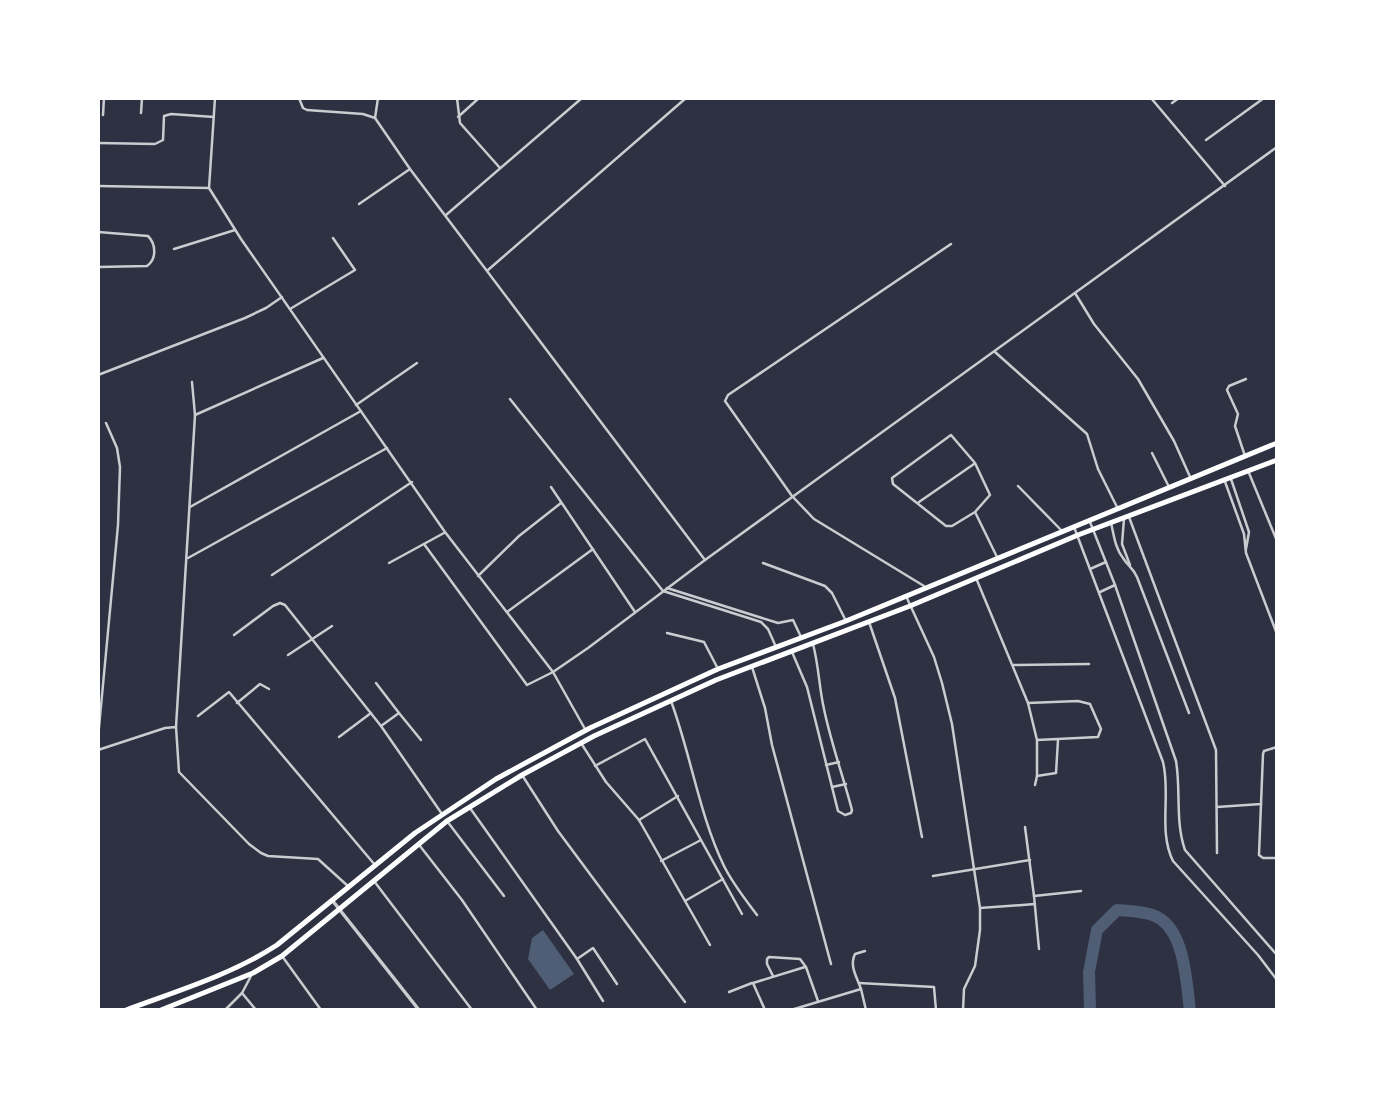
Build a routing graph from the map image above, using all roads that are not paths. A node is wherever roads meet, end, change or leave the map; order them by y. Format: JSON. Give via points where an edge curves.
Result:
{"nodes":[{"id":1,"x":104,"y":98,"type":"edge"},
{"id":2,"x":142,"y":98,"type":"edge"},
{"id":3,"x":215,"y":98,"type":"edge"},
{"id":4,"x":299,"y":98,"type":"edge"},
{"id":5,"x":378,"y":98,"type":"edge"},
{"id":6,"x":457,"y":98,"type":"edge"},
{"id":7,"x":479,"y":98,"type":"edge"},
{"id":8,"x":582,"y":98,"type":"edge"},
{"id":9,"x":686,"y":98,"type":"edge"},
{"id":10,"x":1152,"y":98,"type":"edge"},
{"id":11,"x":1179,"y":98,"type":"edge"},
{"id":12,"x":1264,"y":98,"type":"edge"},
{"id":13,"x":1172,"y":103,"type":"dead end"},
{"id":14,"x":141,"y":113,"type":"dead end"},
{"id":15,"x":103,"y":115,"type":"dead end"},
{"id":16,"x":214,"y":117,"type":"junction"},
{"id":17,"x":458,"y":117,"type":"junction"},
{"id":18,"x":374,"y":118,"type":"junction"},
{"id":19,"x":1206,"y":140,"type":"dead end"},
{"id":20,"x":98,"y":143,"type":"edge"},
{"id":21,"x":1277,"y":148,"type":"edge"},
{"id":22,"x":500,"y":168,"type":"junction"},
{"id":23,"x":410,"y":169,"type":"junction"},
{"id":24,"x":98,"y":186,"type":"edge"},
{"id":25,"x":1225,"y":187,"type":"junction"},
{"id":26,"x":209,"y":188,"type":"junction"},
{"id":27,"x":359,"y":204,"type":"dead end"},
{"id":28,"x":446,"y":215,"type":"junction"},
{"id":29,"x":235,"y":230,"type":"junction"},
{"id":30,"x":98,"y":232,"type":"edge"},
{"id":31,"x":333,"y":238,"type":"dead end"},
{"id":32,"x":951,"y":244,"type":"dead end"},
{"id":33,"x":174,"y":249,"type":"dead end"},
{"id":34,"x":98,"y":267,"type":"edge"},
{"id":35,"x":487,"y":271,"type":"junction"},
{"id":36,"x":1075,"y":293,"type":"junction"},
{"id":37,"x":282,"y":298,"type":"junction"},
{"id":38,"x":290,"y":309,"type":"junction"},
{"id":39,"x":995,"y":352,"type":"junction"},
{"id":40,"x":323,"y":357,"type":"junction"},
{"id":41,"x":417,"y":362,"type":"dead end"},
{"id":42,"x":98,"y":375,"type":"edge"},
{"id":43,"x":1246,"y":379,"type":"dead end"},
{"id":44,"x":192,"y":382,"type":"dead end"},
{"id":45,"x":510,"y":399,"type":"dead end"},
{"id":46,"x":356,"y":405,"type":"junction"},
{"id":47,"x":361,"y":411,"type":"junction"},
{"id":48,"x":195,"y":415,"type":"junction"},
{"id":49,"x":106,"y":423,"type":"dead end"},
{"id":50,"x":1277,"y":443,"type":"edge"},
{"id":51,"x":387,"y":448,"type":"junction"},
{"id":52,"x":1152,"y":453,"type":"dead end"},
{"id":53,"x":1245,"y":456,"type":"junction"},
{"id":54,"x":1277,"y":461,"type":"edge"},
{"id":55,"x":975,"y":463,"type":"junction"},
{"id":56,"x":1248,"y":471,"type":"junction"},
{"id":57,"x":1227,"y":478,"type":"junction"},
{"id":58,"x":1191,"y":479,"type":"junction"},
{"id":59,"x":412,"y":482,"type":"junction"},
{"id":60,"x":1018,"y":486,"type":"dead end"},
{"id":61,"x":551,"y":487,"type":"dead end"},
{"id":62,"x":1169,"y":487,"type":"junction"},
{"id":63,"x":792,"y":496,"type":"junction"},
{"id":64,"x":919,"y":502,"type":"junction"},
{"id":65,"x":561,"y":503,"type":"junction"},
{"id":66,"x":189,"y":507,"type":"junction"},
{"id":67,"x":1118,"y":510,"type":"junction"},
{"id":68,"x":975,"y":512,"type":"junction"},
{"id":69,"x":1126,"y":518,"type":"junction"},
{"id":70,"x":1089,"y":521,"type":"junction"},
{"id":71,"x":1111,"y":523,"type":"junction"},
{"id":72,"x":1074,"y":527,"type":"junction"},
{"id":73,"x":1093,"y":530,"type":"junction"},
{"id":74,"x":1063,"y":531,"type":"junction"},
{"id":75,"x":445,"y":532,"type":"junction"},
{"id":76,"x":1078,"y":535,"type":"junction"},
{"id":77,"x":1277,"y":541,"type":"edge"},
{"id":78,"x":424,"y":544,"type":"junction"},
{"id":79,"x":593,"y":549,"type":"junction"},
{"id":80,"x":997,"y":557,"type":"junction"},
{"id":81,"x":186,"y":558,"type":"junction"},
{"id":82,"x":705,"y":560,"type":"junction"},
{"id":83,"x":1106,"y":562,"type":"junction"},
{"id":84,"x":763,"y":563,"type":"dead end"},
{"id":85,"x":389,"y":564,"type":"dead end"},
{"id":86,"x":1130,"y":565,"type":"junction"},
{"id":87,"x":1090,"y":569,"type":"junction"},
{"id":88,"x":272,"y":575,"type":"dead end"},
{"id":89,"x":478,"y":576,"type":"junction"},
{"id":90,"x":976,"y":578,"type":"junction"},
{"id":91,"x":1115,"y":584,"type":"junction"},
{"id":92,"x":925,"y":587,"type":"junction"},
{"id":93,"x":667,"y":588,"type":"junction"},
{"id":94,"x":663,"y":591,"type":"junction"},
{"id":95,"x":1100,"y":592,"type":"junction"},
{"id":96,"x":905,"y":595,"type":"junction"},
{"id":97,"x":910,"y":606,"type":"junction"},
{"id":98,"x":507,"y":612,"type":"junction"},
{"id":99,"x":635,"y":612,"type":"junction"},
{"id":100,"x":846,"y":621,"type":"junction"},
{"id":101,"x":869,"y":622,"type":"junction"},
{"id":102,"x":332,"y":626,"type":"dead end"},
{"id":103,"x":667,"y":633,"type":"dead end"},
{"id":104,"x":1277,"y":634,"type":"edge"},
{"id":105,"x":234,"y":635,"type":"dead end"},
{"id":106,"x":801,"y":638,"type":"junction"},
{"id":107,"x":313,"y":639,"type":"junction"},
{"id":108,"x":813,"y":645,"type":"junction"},
{"id":109,"x":775,"y":647,"type":"junction"},
{"id":110,"x":792,"y":652,"type":"junction"},
{"id":111,"x":288,"y":655,"type":"dead end"},
{"id":112,"x":1089,"y":664,"type":"dead end"},
{"id":113,"x":1013,"y":665,"type":"junction"},
{"id":114,"x":752,"y":667,"type":"junction"},
{"id":115,"x":718,"y":669,"type":"junction"},
{"id":116,"x":553,"y":672,"type":"junction"},
{"id":117,"x":376,"y":683,"type":"dead end"},
{"id":118,"x":818,"y":684,"type":"junction"},
{"id":119,"x":807,"y":687,"type":"junction"},
{"id":120,"x":269,"y":689,"type":"dead end"},
{"id":121,"x":671,"y":701,"type":"junction"},
{"id":122,"x":237,"y":703,"type":"junction"},
{"id":123,"x":1028,"y":703,"type":"junction"},
{"id":124,"x":371,"y":713,"type":"junction"},
{"id":125,"x":399,"y":713,"type":"junction"},
{"id":126,"x":1189,"y":713,"type":"dead end"},
{"id":127,"x":825,"y":715,"type":"junction"},
{"id":128,"x":198,"y":716,"type":"dead end"},
{"id":129,"x":815,"y":718,"type":"junction"},
{"id":130,"x":381,"y":726,"type":"junction"},
{"id":131,"x":176,"y":727,"type":"junction"},
{"id":132,"x":588,"y":729,"type":"junction"},
{"id":133,"x":594,"y":736,"type":"junction"},
{"id":134,"x":339,"y":737,"type":"dead end"},
{"id":135,"x":831,"y":737,"type":"junction"},
{"id":136,"x":98,"y":738,"type":"edge"},
{"id":137,"x":421,"y":740,"type":"dead end"},
{"id":138,"x":1037,"y":740,"type":"junction"},
{"id":139,"x":1058,"y":740,"type":"junction"},
{"id":140,"x":821,"y":741,"type":"junction"},
{"id":141,"x":581,"y":743,"type":"junction"},
{"id":142,"x":1277,"y":747,"type":"edge"},
{"id":143,"x":98,"y":750,"type":"edge"},
{"id":144,"x":838,"y":762,"type":"junction"},
{"id":145,"x":826,"y":765,"type":"junction"},
{"id":146,"x":595,"y":766,"type":"junction"},
{"id":147,"x":522,"y":775,"type":"junction"},
{"id":148,"x":1037,"y":776,"type":"junction"},
{"id":149,"x":845,"y":784,"type":"junction"},
{"id":150,"x":1035,"y":785,"type":"dead end"},
{"id":151,"x":832,"y":787,"type":"junction"},
{"id":152,"x":678,"y":796,"type":"junction"},
{"id":153,"x":1261,"y":804,"type":"junction"},
{"id":154,"x":1217,"y":807,"type":"junction"},
{"id":155,"x":470,"y":808,"type":"junction"},
{"id":156,"x":442,"y":814,"type":"junction"},
{"id":157,"x":639,"y":820,"type":"junction"},
{"id":158,"x":447,"y":821,"type":"junction"},
{"id":159,"x":1025,"y":827,"type":"dead end"},
{"id":160,"x":922,"y":837,"type":"dead end"},
{"id":161,"x":701,"y":840,"type":"junction"},
{"id":162,"x":418,"y":843,"type":"junction"},
{"id":163,"x":1217,"y":853,"type":"dead end"},
{"id":164,"x":1277,"y":858,"type":"edge"},
{"id":165,"x":1030,"y":860,"type":"junction"},
{"id":166,"x":661,"y":861,"type":"junction"},
{"id":167,"x":375,"y":865,"type":"junction"},
{"id":168,"x":974,"y":869,"type":"junction"},
{"id":169,"x":933,"y":876,"type":"dead end"},
{"id":170,"x":723,"y":879,"type":"junction"},
{"id":171,"x":374,"y":881,"type":"junction"},
{"id":172,"x":349,"y":887,"type":"junction"},
{"id":173,"x":1081,"y":891,"type":"dead end"},
{"id":174,"x":504,"y":896,"type":"dead end"},
{"id":175,"x":1034,"y":896,"type":"junction"},
{"id":176,"x":332,"y":900,"type":"junction"},
{"id":177,"x":685,"y":901,"type":"junction"},
{"id":178,"x":1035,"y":904,"type":"junction"},
{"id":179,"x":340,"y":908,"type":"junction"},
{"id":180,"x":980,"y":908,"type":"junction"},
{"id":181,"x":742,"y":914,"type":"dead end"},
{"id":182,"x":757,"y":915,"type":"dead end"},
{"id":183,"x":710,"y":945,"type":"dead end"},
{"id":184,"x":1039,"y":949,"type":"dead end"},
{"id":185,"x":866,"y":951,"type":"dead end"},
{"id":186,"x":1277,"y":955,"type":"edge"},
{"id":187,"x":282,"y":957,"type":"junction"},
{"id":188,"x":577,"y":959,"type":"junction"},
{"id":189,"x":831,"y":964,"type":"dead end"},
{"id":190,"x":806,"y":967,"type":"junction"},
{"id":191,"x":253,"y":973,"type":"junction"},
{"id":192,"x":773,"y":976,"type":"junction"},
{"id":193,"x":1277,"y":980,"type":"edge"},
{"id":194,"x":753,"y":983,"type":"junction"},
{"id":195,"x":859,"y":983,"type":"junction"},
{"id":196,"x":617,"y":984,"type":"dead end"},
{"id":197,"x":861,"y":989,"type":"junction"},
{"id":198,"x":729,"y":992,"type":"dead end"},
{"id":199,"x":242,"y":993,"type":"junction"},
{"id":200,"x":603,"y":1001,"type":"dead end"},
{"id":201,"x":818,"y":1001,"type":"junction"},
{"id":202,"x":685,"y":1002,"type":"dead end"},
{"id":203,"x":125,"y":1010,"type":"edge"},
{"id":204,"x":161,"y":1010,"type":"edge"},
{"id":205,"x":225,"y":1010,"type":"edge"},
{"id":206,"x":256,"y":1010,"type":"edge"},
{"id":207,"x":321,"y":1010,"type":"edge"},
{"id":208,"x":419,"y":1010,"type":"edge"},
{"id":209,"x":472,"y":1010,"type":"edge"},
{"id":210,"x":537,"y":1010,"type":"edge"},
{"id":211,"x":765,"y":1010,"type":"edge"},
{"id":212,"x":791,"y":1010,"type":"edge"},
{"id":213,"x":866,"y":1010,"type":"edge"},
{"id":214,"x":936,"y":1010,"type":"edge"},
{"id":215,"x":963,"y":1010,"type":"edge"}],
"edges":[{"from":1,"to":15,"type":"street"},
{"from":2,"to":14,"type":"street"},
{"from":3,"to":16,"type":"street"},
{"from":4,"to":18,"type":"street","via":[[307,110]]},
{"from":5,"to":18,"type":"street"},
{"from":6,"to":17,"type":"street"},
{"from":7,"to":17,"type":"street"},
{"from":8,"to":22,"type":"street"},
{"from":9,"to":35,"type":"street"},
{"from":10,"to":25,"type":"street"},
{"from":11,"to":13,"type":"street"},
{"from":12,"to":19,"type":"street"},
{"from":16,"to":20,"type":"street","via":[[164,116],[163,140],[155,144]]},
{"from":16,"to":26,"type":"street"},
{"from":17,"to":22,"type":"street"},
{"from":18,"to":23,"type":"street"},
{"from":21,"to":25,"type":"street"},
{"from":22,"to":28,"type":"street"},
{"from":23,"to":27,"type":"street"},
{"from":23,"to":28,"type":"street"},
{"from":24,"to":26,"type":"street"},
{"from":25,"to":36,"type":"street"},
{"from":26,"to":29,"type":"street"},
{"from":28,"to":35,"type":"street"},
{"from":29,"to":33,"type":"street"},
{"from":29,"to":37,"type":"street"},
{"from":30,"to":34,"type":"street","via":[[148,236],[155,251],[147,266]]},
{"from":31,"to":38,"type":"street","via":[[355,270]]},
{"from":32,"to":63,"type":"street","via":[[727,397],[726,402]]},
{"from":35,"to":82,"type":"street"},
{"from":36,"to":39,"type":"street"},
{"from":36,"to":58,"type":"street","via":[[1138,379]]},
{"from":37,"to":38,"type":"street"},
{"from":37,"to":42,"type":"street","via":[[245,318]]},
{"from":38,"to":40,"type":"street"},
{"from":39,"to":63,"type":"street"},
{"from":39,"to":67,"type":"street","via":[[1087,434]]},
{"from":40,"to":46,"type":"street"},
{"from":40,"to":48,"type":"street"},
{"from":41,"to":46,"type":"street"},
{"from":43,"to":53,"type":"street","via":[[1227,390],[1238,414],[1235,426]]},
{"from":44,"to":48,"type":"street"},
{"from":45,"to":94,"type":"street"},
{"from":46,"to":47,"type":"street"},
{"from":47,"to":51,"type":"street"},
{"from":47,"to":66,"type":"street"},
{"from":48,"to":66,"type":"street"},
{"from":49,"to":136,"type":"street","via":[[120,467]]},
{"from":50,"to":53,"type":"highway"},
{"from":51,"to":59,"type":"street"},
{"from":51,"to":81,"type":"street"},
{"from":52,"to":62,"type":"street"},
{"from":53,"to":58,"type":"highway"},
{"from":54,"to":56,"type":"highway"},
{"from":55,"to":64,"type":"street"},
{"from":55,"to":64,"type":"street","via":[[954,437],[947,435],[892,478],[893,484]]},
{"from":55,"to":68,"type":"street","via":[[990,496]]},
{"from":56,"to":57,"type":"highway"},
{"from":56,"to":77,"type":"street"},
{"from":57,"to":69,"type":"highway"},
{"from":57,"to":104,"type":"street","via":[[1249,532],[1246,553]]},
{"from":58,"to":62,"type":"highway"},
{"from":59,"to":75,"type":"street"},
{"from":59,"to":88,"type":"street"},
{"from":60,"to":74,"type":"street"},
{"from":61,"to":65,"type":"street"},
{"from":62,"to":67,"type":"highway"},
{"from":63,"to":82,"type":"street"},
{"from":63,"to":92,"type":"street","via":[[814,519]]},
{"from":64,"to":68,"type":"street","via":[[948,526]]},
{"from":65,"to":79,"type":"street"},
{"from":65,"to":89,"type":"street"},
{"from":66,"to":81,"type":"street"},
{"from":67,"to":70,"type":"highway"},
{"from":68,"to":80,"type":"street"},
{"from":69,"to":71,"type":"highway"},
{"from":69,"to":86,"type":"street","via":[[1122,544]]},
{"from":69,"to":154,"type":"street","via":[[1213,740]]},
{"from":70,"to":72,"type":"highway"},
{"from":70,"to":73,"type":"street"},
{"from":71,"to":73,"type":"highway"},
{"from":71,"to":86,"type":"street","via":[[1118,550]]},
{"from":72,"to":74,"type":"highway"},
{"from":72,"to":76,"type":"street"},
{"from":73,"to":76,"type":"highway"},
{"from":73,"to":83,"type":"street"},
{"from":74,"to":80,"type":"highway"},
{"from":75,"to":78,"type":"street"},
{"from":75,"to":89,"type":"street"},
{"from":76,"to":87,"type":"street"},
{"from":76,"to":90,"type":"highway"},
{"from":78,"to":85,"type":"street"},
{"from":78,"to":116,"type":"street","via":[[526,684]]},
{"from":79,"to":98,"type":"street"},
{"from":79,"to":99,"type":"street"},
{"from":80,"to":92,"type":"highway"},
{"from":81,"to":131,"type":"street"},
{"from":82,"to":93,"type":"street"},
{"from":83,"to":87,"type":"street"},
{"from":83,"to":91,"type":"street"},
{"from":84,"to":100,"type":"street","via":[[825,586]]},
{"from":86,"to":126,"type":"street"},
{"from":87,"to":95,"type":"street"},
{"from":89,"to":98,"type":"street"},
{"from":90,"to":97,"type":"highway"},
{"from":90,"to":113,"type":"street"},
{"from":91,"to":95,"type":"street"},
{"from":91,"to":186,"type":"street","via":[[1176,761],[1185,850]]},
{"from":92,"to":96,"type":"highway"},
{"from":93,"to":94,"type":"street"},
{"from":93,"to":106,"type":"street","via":[[780,624],[793,620]]},
{"from":94,"to":99,"type":"street"},
{"from":94,"to":109,"type":"street","via":[[761,622]]},
{"from":95,"to":193,"type":"street","via":[[1163,762],[1169,853]]},
{"from":96,"to":97,"type":"street"},
{"from":96,"to":100,"type":"highway"},
{"from":97,"to":101,"type":"highway"},
{"from":97,"to":168,"type":"street","via":[[934,657],[952,724]]},
{"from":98,"to":116,"type":"street"},
{"from":99,"to":116,"type":"street"},
{"from":100,"to":106,"type":"highway"},
{"from":101,"to":108,"type":"highway"},
{"from":101,"to":160,"type":"street","via":[[895,698]]},
{"from":102,"to":107,"type":"street"},
{"from":103,"to":115,"type":"street","via":[[704,642]]},
{"from":105,"to":107,"type":"street","via":[[280,603]]},
{"from":106,"to":109,"type":"highway"},
{"from":107,"to":111,"type":"street"},
{"from":107,"to":124,"type":"street"},
{"from":108,"to":110,"type":"highway"},
{"from":108,"to":118,"type":"street","via":[[820,672]]},
{"from":109,"to":115,"type":"highway"},
{"from":110,"to":114,"type":"highway"},
{"from":110,"to":119,"type":"street"},
{"from":112,"to":113,"type":"street"},
{"from":113,"to":123,"type":"street"},
{"from":114,"to":121,"type":"highway"},
{"from":114,"to":189,"type":"street"},
{"from":115,"to":132,"type":"highway"},
{"from":116,"to":132,"type":"street"},
{"from":117,"to":125,"type":"street"},
{"from":118,"to":119,"type":"street"},
{"from":118,"to":127,"type":"street"},
{"from":119,"to":129,"type":"street"},
{"from":120,"to":122,"type":"street","via":[[260,684]]},
{"from":121,"to":133,"type":"highway"},
{"from":121,"to":182,"type":"street","via":[[715,846],[731,880]]},
{"from":122,"to":128,"type":"street","via":[[226,692]]},
{"from":122,"to":167,"type":"street"},
{"from":123,"to":138,"type":"street"},
{"from":123,"to":139,"type":"street","via":[[1090,704],[1100,735]]},
{"from":124,"to":130,"type":"street"},
{"from":124,"to":134,"type":"street"},
{"from":125,"to":130,"type":"street"},
{"from":125,"to":137,"type":"street"},
{"from":127,"to":129,"type":"street"},
{"from":127,"to":135,"type":"street"},
{"from":129,"to":140,"type":"street"},
{"from":130,"to":156,"type":"street"},
{"from":131,"to":143,"type":"street"},
{"from":131,"to":172,"type":"street","via":[[179,772],[249,844],[268,856],[318,859]]},
{"from":132,"to":133,"type":"highway"},
{"from":132,"to":156,"type":"highway"},
{"from":133,"to":141,"type":"highway"},
{"from":135,"to":140,"type":"street"},
{"from":135,"to":144,"type":"street"},
{"from":138,"to":139,"type":"street"},
{"from":138,"to":148,"type":"street"},
{"from":139,"to":148,"type":"street","via":[[1057,772]]},
{"from":140,"to":145,"type":"street"},
{"from":141,"to":146,"type":"street"},
{"from":141,"to":147,"type":"highway"},
{"from":142,"to":153,"type":"street","via":[[1263,754]]},
{"from":144,"to":145,"type":"street"},
{"from":144,"to":149,"type":"street"},
{"from":145,"to":151,"type":"street"},
{"from":146,"to":152,"type":"street","via":[[645,739]]},
{"from":146,"to":157,"type":"street"},
{"from":147,"to":155,"type":"highway"},
{"from":147,"to":202,"type":"street"},
{"from":148,"to":150,"type":"street"},
{"from":149,"to":151,"type":"street"},
{"from":149,"to":151,"type":"street","via":[[852,811],[845,815],[838,810]]},
{"from":152,"to":157,"type":"street"},
{"from":152,"to":161,"type":"street"},
{"from":153,"to":154,"type":"street"},
{"from":153,"to":164,"type":"street","via":[[1259,855]]},
{"from":154,"to":163,"type":"street"},
{"from":155,"to":158,"type":"highway"},
{"from":155,"to":188,"type":"street"},
{"from":156,"to":167,"type":"highway"},
{"from":157,"to":166,"type":"street"},
{"from":158,"to":162,"type":"highway"},
{"from":158,"to":174,"type":"street"},
{"from":159,"to":165,"type":"street"},
{"from":161,"to":166,"type":"street"},
{"from":161,"to":170,"type":"street"},
{"from":162,"to":171,"type":"highway"},
{"from":162,"to":210,"type":"street"},
{"from":165,"to":168,"type":"street"},
{"from":165,"to":175,"type":"street"},
{"from":166,"to":177,"type":"street"},
{"from":167,"to":172,"type":"highway"},
{"from":168,"to":169,"type":"street"},
{"from":168,"to":180,"type":"street"},
{"from":170,"to":177,"type":"street"},
{"from":170,"to":181,"type":"street"},
{"from":171,"to":179,"type":"highway"},
{"from":171,"to":209,"type":"street"},
{"from":172,"to":176,"type":"highway"},
{"from":173,"to":175,"type":"street"},
{"from":175,"to":178,"type":"street"},
{"from":176,"to":179,"type":"street"},
{"from":176,"to":203,"type":"highway","via":[[252,960]]},
{"from":177,"to":183,"type":"street"},
{"from":178,"to":180,"type":"street"},
{"from":178,"to":184,"type":"street"},
{"from":179,"to":187,"type":"highway"},
{"from":179,"to":208,"type":"street"},
{"from":180,"to":215,"type":"street","via":[[975,966],[964,989]]},
{"from":185,"to":195,"type":"street","via":[[855,954],[852,961]]},
{"from":187,"to":191,"type":"highway"},
{"from":187,"to":207,"type":"street"},
{"from":188,"to":196,"type":"street","via":[[593,948]]},
{"from":188,"to":200,"type":"street"},
{"from":190,"to":192,"type":"street"},
{"from":190,"to":192,"type":"street","via":[[798,958],[769,957],[766,961]]},
{"from":190,"to":201,"type":"street"},
{"from":191,"to":199,"type":"street"},
{"from":191,"to":204,"type":"highway"},
{"from":192,"to":194,"type":"street"},
{"from":194,"to":198,"type":"street"},
{"from":194,"to":211,"type":"street"},
{"from":195,"to":197,"type":"street"},
{"from":195,"to":214,"type":"street","via":[[934,986]]},
{"from":197,"to":201,"type":"street"},
{"from":197,"to":213,"type":"street"},
{"from":199,"to":205,"type":"street"},
{"from":199,"to":206,"type":"street"},
{"from":201,"to":212,"type":"street"}]}
